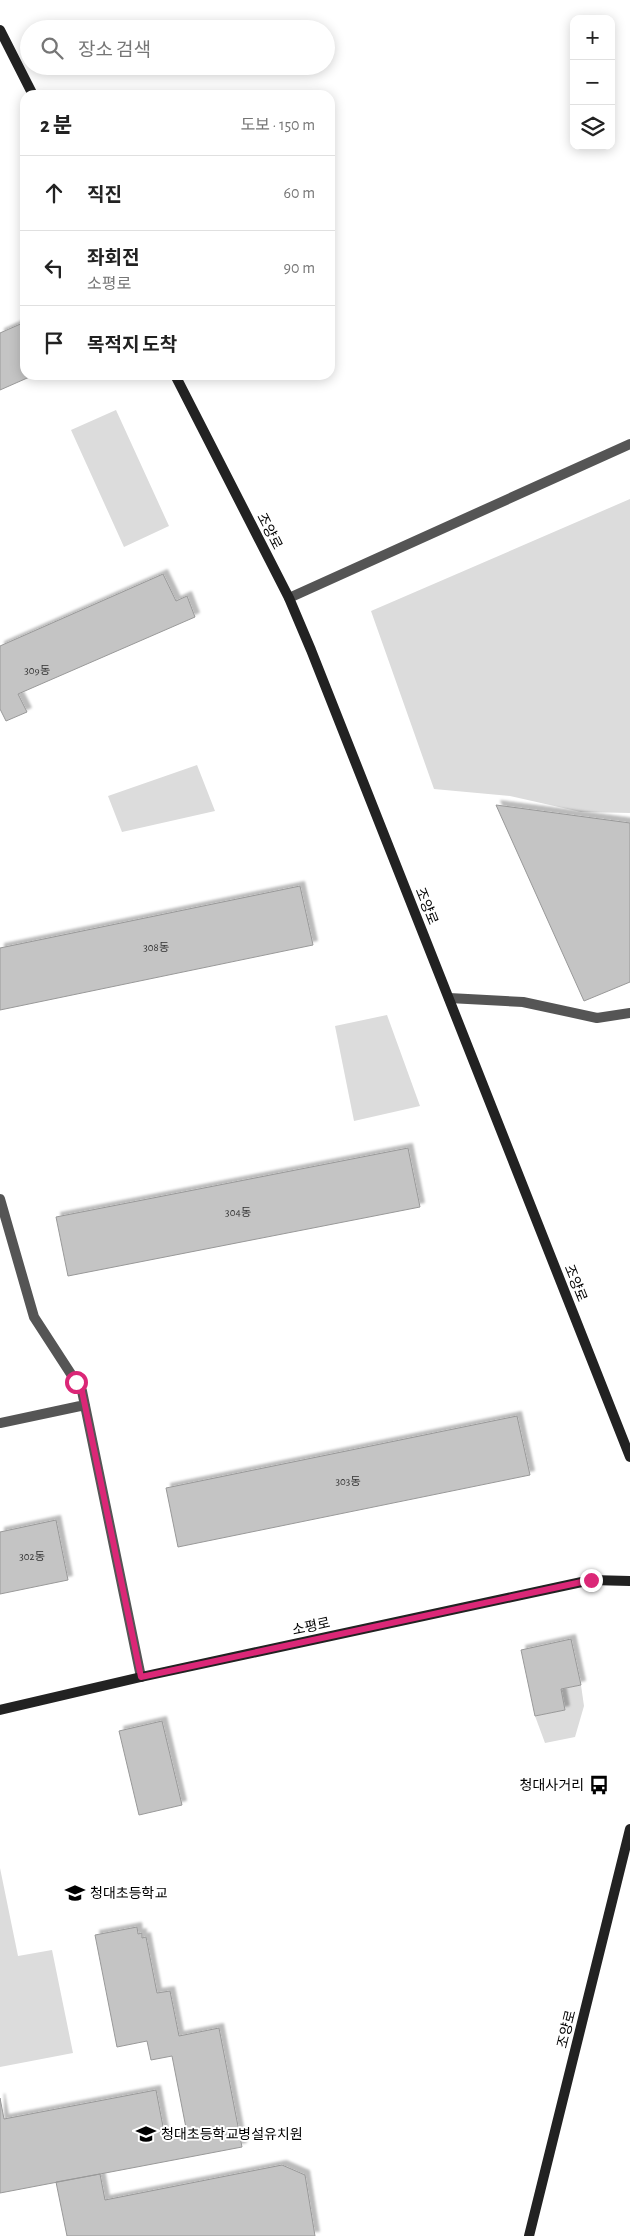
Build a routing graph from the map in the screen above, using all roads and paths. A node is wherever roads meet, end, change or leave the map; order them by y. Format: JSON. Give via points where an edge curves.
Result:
{"nodes":[{"id":1,"x":0,"y":30,"type":"edge"},
{"id":2,"x":20,"y":71,"type":"edge"},
{"id":3,"x":22,"y":75,"type":"edge"},
{"id":4,"x":30,"y":90,"type":"edge"},
{"id":5,"x":178,"y":380,"type":"edge"},
{"id":6,"x":630,"y":444,"type":"edge"},
{"id":7,"x":289,"y":598,"type":"junction"},
{"id":8,"x":449,"y":998,"type":"junction"},
{"id":9,"x":630,"y":1013,"type":"edge"},
{"id":10,"x":0,"y":1199,"type":"edge"},
{"id":11,"x":85,"y":1406,"type":"junction"},
{"id":12,"x":0,"y":1423,"type":"edge"},
{"id":13,"x":630,"y":1457,"type":"edge"},
{"id":14,"x":630,"y":1581,"type":"edge"},
{"id":15,"x":141,"y":1677,"type":"junction"},
{"id":16,"x":0,"y":1710,"type":"edge"},
{"id":17,"x":630,"y":1829,"type":"edge"},
{"id":18,"x":529,"y":2236,"type":"edge"}],
"edges":[{"from":1,"to":2,"type":"street"},
{"from":3,"to":4,"type":"street"},
{"from":5,"to":7,"type":"street","name":"조양로"},
{"from":6,"to":7,"type":"street"},
{"from":7,"to":8,"type":"street","name":"조양로"},
{"from":8,"to":9,"type":"street","via":[[523,1002],[597,1018]]},
{"from":8,"to":13,"type":"street","name":"조양로"},
{"from":10,"to":11,"type":"street","via":[[34,1317],[82,1391]]},
{"from":11,"to":12,"type":"street"},
{"from":11,"to":15,"type":"street"},
{"from":14,"to":15,"type":"street","name":"소평로","via":[[591,1580]]},
{"from":15,"to":16,"type":"street","name":"소평로"},
{"from":17,"to":18,"type":"street","name":"조양로"}]}
